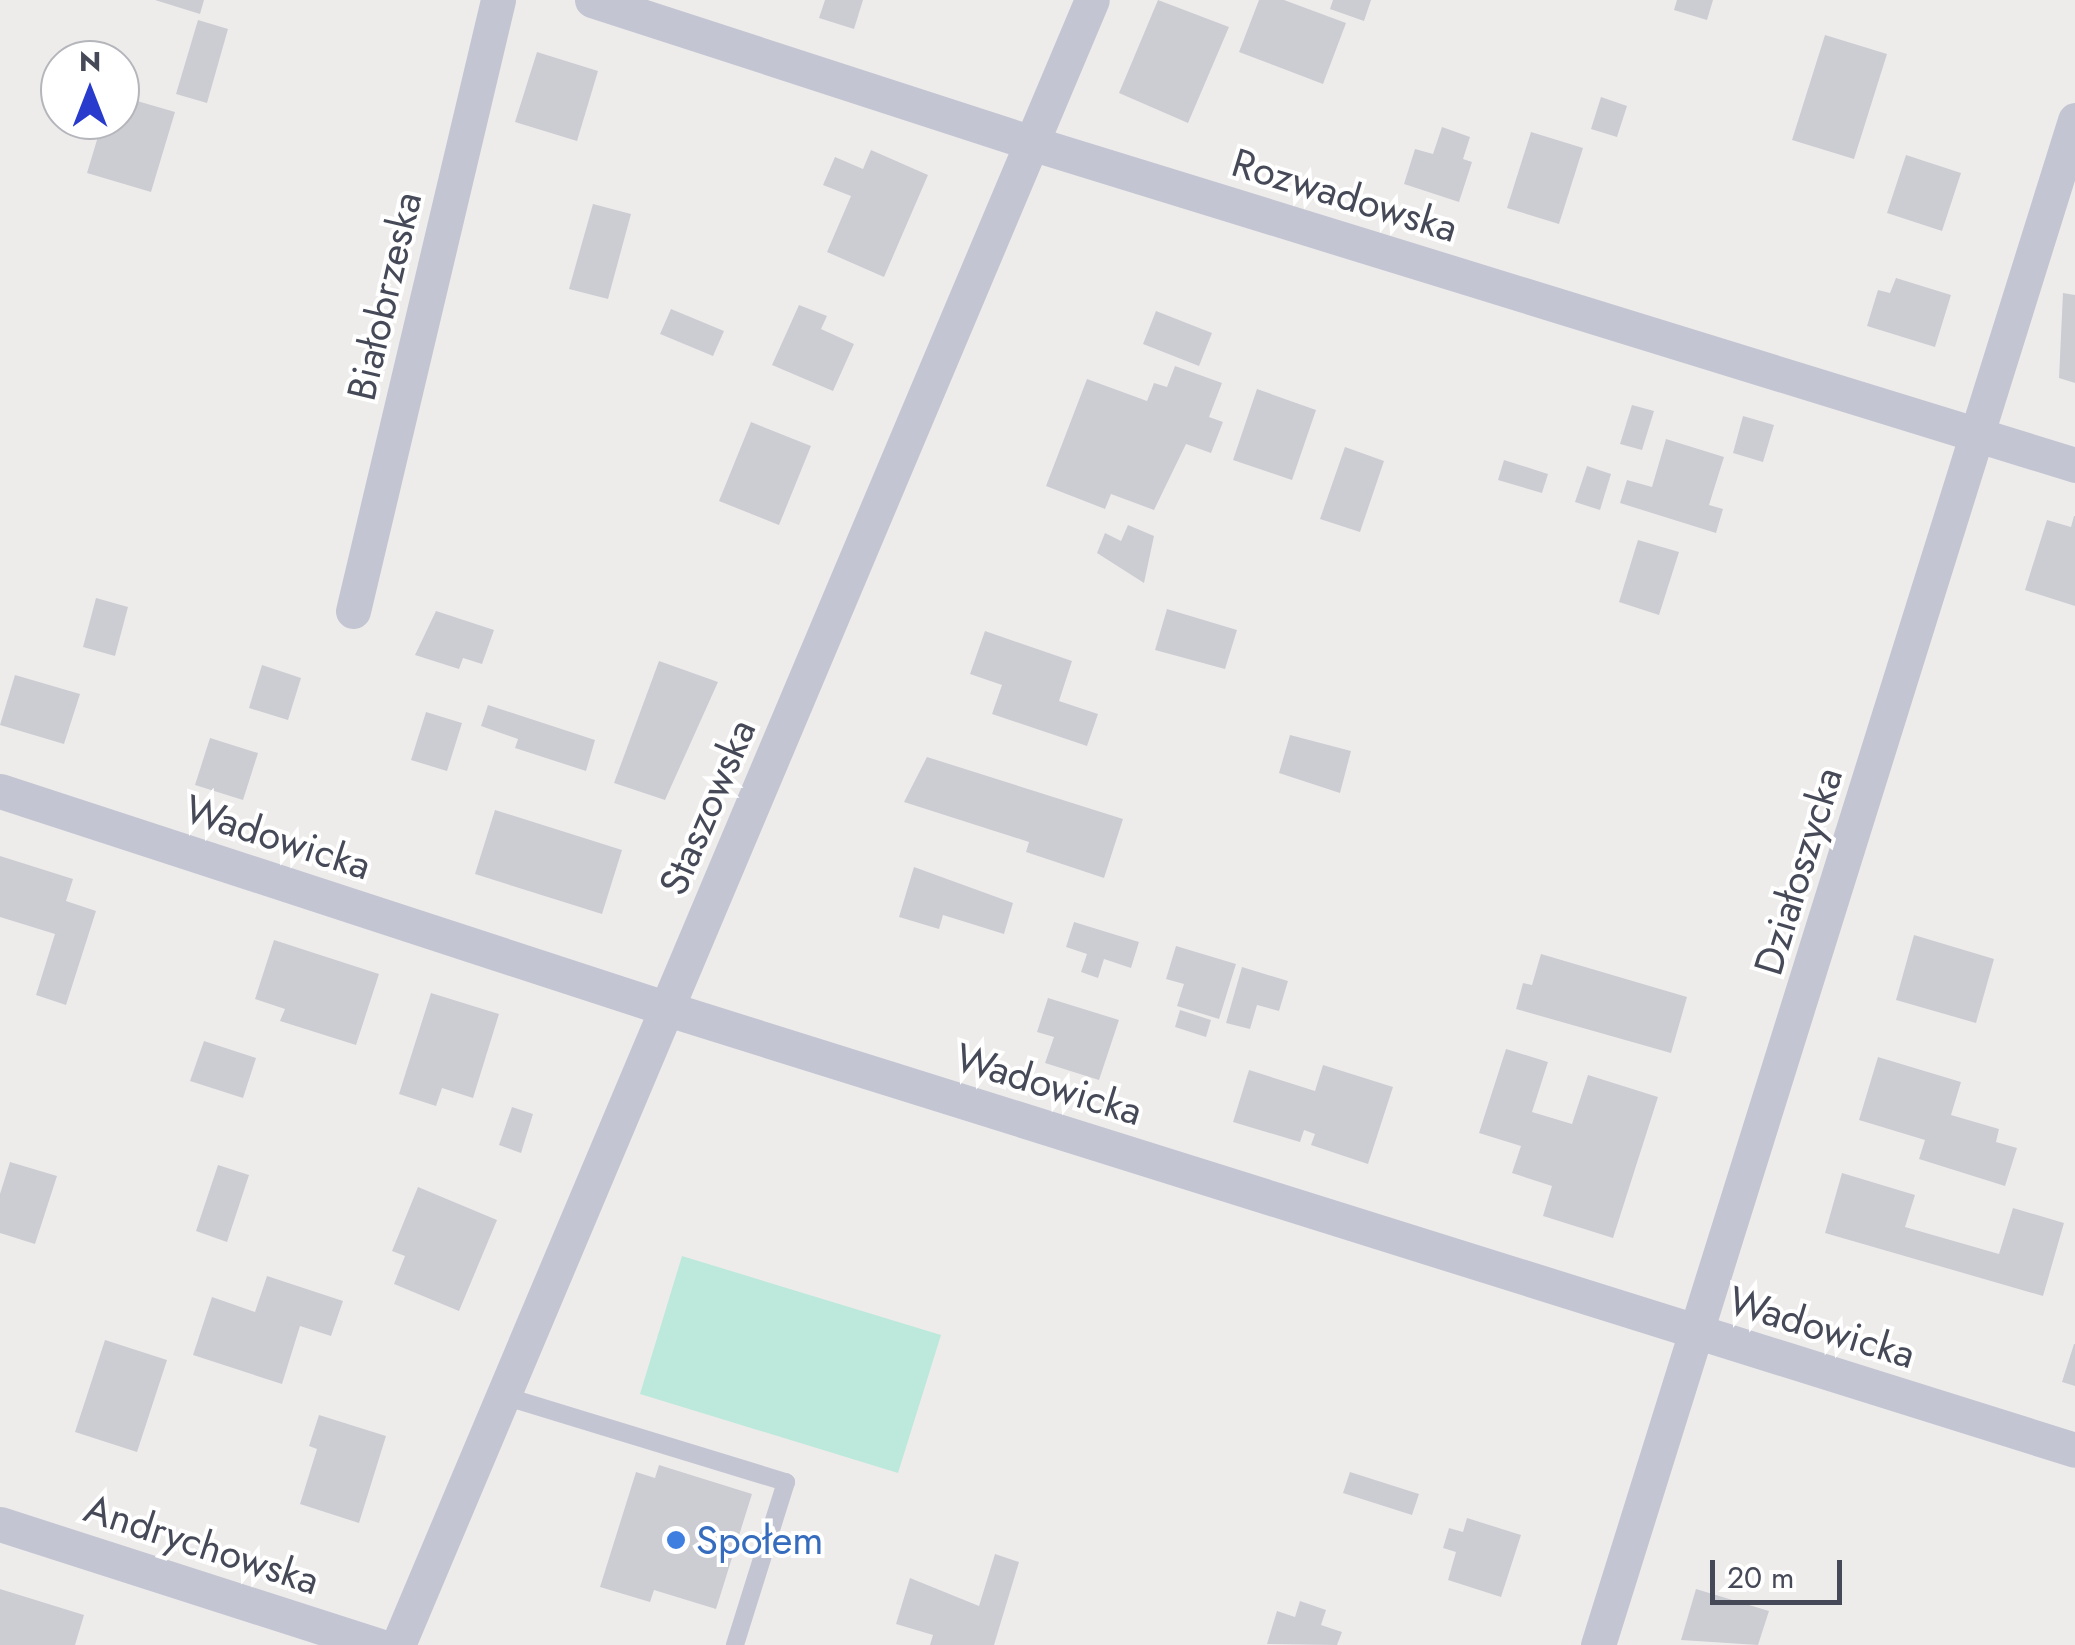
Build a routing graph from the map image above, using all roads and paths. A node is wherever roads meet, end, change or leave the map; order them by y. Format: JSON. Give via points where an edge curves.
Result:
{"nodes":[{"id":1,"x":498,"y":0,"type":"edge"},
{"id":2,"x":592,"y":0,"type":"edge"},
{"id":3,"x":1092,"y":0,"type":"edge"},
{"id":4,"x":2075,"y":120,"type":"edge"},
{"id":5,"x":1031,"y":144,"type":"junction"},
{"id":6,"x":1976,"y":434,"type":"junction"},
{"id":7,"x":2075,"y":465,"type":"edge"},
{"id":8,"x":352,"y":611,"type":"dead end"},
{"id":9,"x":0,"y":791,"type":"edge"},
{"id":10,"x":668,"y":1009,"type":"junction"},
{"id":11,"x":1700,"y":1333,"type":"junction"},
{"id":12,"x":504,"y":1396,"type":"junction"},
{"id":13,"x":2075,"y":1450,"type":"edge"},
{"id":14,"x":0,"y":1524,"type":"edge"},
{"id":15,"x":378,"y":1645,"type":"edge"},
{"id":16,"x":398,"y":1645,"type":"edge"},
{"id":17,"x":736,"y":1645,"type":"edge"},
{"id":18,"x":1598,"y":1645,"type":"edge"}],
"edges":[{"from":1,"to":8,"type":"street","name":"Białobrzeska"},
{"from":2,"to":5,"type":"street","name":"Rozwadowska"},
{"from":3,"to":5,"type":"street","name":"Staszowska"},
{"from":4,"to":6,"type":"street","name":"Działoszycka"},
{"from":5,"to":6,"type":"street","name":"Rozwadowska"},
{"from":5,"to":10,"type":"street","name":"Staszowska"},
{"from":6,"to":7,"type":"street","name":"Rozwadowska"},
{"from":6,"to":11,"type":"street","name":"Działoszycka"},
{"from":9,"to":10,"type":"street","name":"Wadowicka"},
{"from":10,"to":11,"type":"street","name":"Wadowicka"},
{"from":10,"to":12,"type":"street","name":"Staszowska"},
{"from":11,"to":13,"type":"street","name":"Wadowicka"},
{"from":11,"to":18,"type":"street","name":"Działoszycka"},
{"from":12,"to":16,"type":"street","name":"Staszowska"},
{"from":12,"to":17,"type":"lane","via":[[786,1482]]},
{"from":14,"to":15,"type":"street","name":"Andrychowska"}]}
